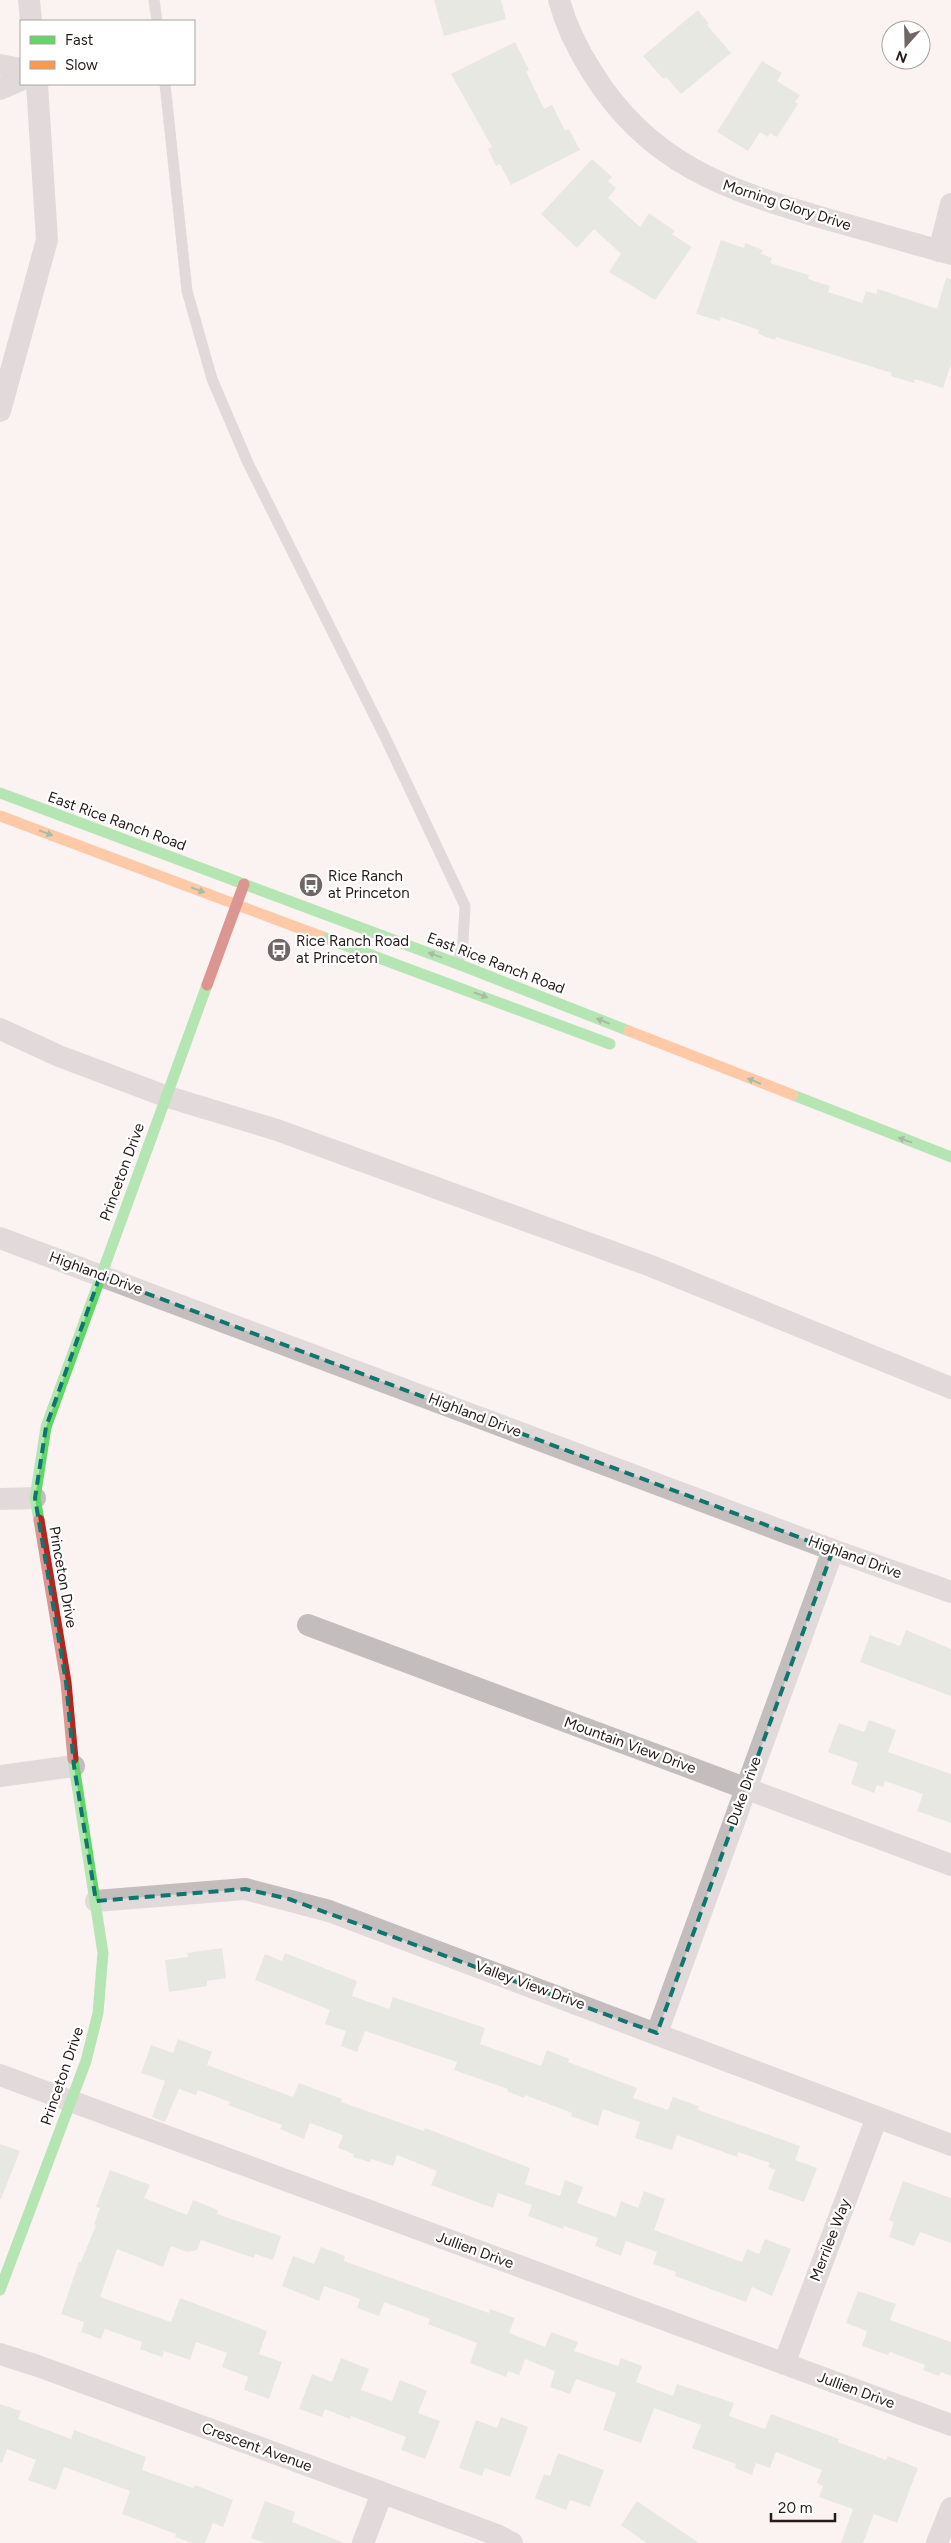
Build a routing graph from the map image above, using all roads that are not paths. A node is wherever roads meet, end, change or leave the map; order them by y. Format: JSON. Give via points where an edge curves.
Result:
{"nodes":[{"id":1,"x":30,"y":0,"type":"edge"},
{"id":2,"x":154,"y":0,"type":"edge"},
{"id":3,"x":559,"y":0,"type":"edge"},
{"id":4,"x":32,"y":20,"type":"edge"},
{"id":5,"x":157,"y":20,"type":"edge"},
{"id":6,"x":0,"y":65,"type":"edge"},
{"id":7,"x":20,"y":69,"type":"edge"},
{"id":8,"x":20,"y":80,"type":"edge"},
{"id":9,"x":37,"y":85,"type":"edge"},
{"id":10,"x":165,"y":85,"type":"edge"},
{"id":11,"x":0,"y":89,"type":"edge"},
{"id":12,"x":951,"y":204,"type":"edge"},
{"id":13,"x":945,"y":252,"type":"edge"},
{"id":14,"x":0,"y":411,"type":"edge"},
{"id":15,"x":0,"y":793,"type":"edge"},
{"id":16,"x":0,"y":816,"type":"edge"},
{"id":17,"x":244,"y":884,"type":"junction"},
{"id":18,"x":237,"y":904,"type":"junction"},
{"id":19,"x":458,"y":964,"type":"junction"},
{"id":20,"x":451,"y":984,"type":"junction"},
{"id":21,"x":0,"y":1030,"type":"edge"},
{"id":22,"x":625,"y":1050,"type":"dead end"},
{"id":23,"x":165,"y":1096,"type":"junction"},
{"id":24,"x":951,"y":1157,"type":"edge"},
{"id":25,"x":0,"y":1238,"type":"edge"},
{"id":26,"x":100,"y":1276,"type":"junction"},
{"id":27,"x":951,"y":1388,"type":"edge"},
{"id":28,"x":35,"y":1498,"type":"junction"},
{"id":29,"x":0,"y":1499,"type":"edge"},
{"id":30,"x":833,"y":1550,"type":"junction"},
{"id":31,"x":951,"y":1592,"type":"edge"},
{"id":32,"x":308,"y":1626,"type":"dead end"},
{"id":33,"x":74,"y":1766,"type":"junction"},
{"id":34,"x":0,"y":1776,"type":"edge"},
{"id":35,"x":744,"y":1787,"type":"junction"},
{"id":36,"x":951,"y":1865,"type":"edge"},
{"id":37,"x":96,"y":1901,"type":"junction"},
{"id":38,"x":656,"y":2033,"type":"junction"},
{"id":39,"x":0,"y":2075,"type":"edge"},
{"id":40,"x":70,"y":2102,"type":"junction"},
{"id":41,"x":876,"y":2117,"type":"junction"},
{"id":42,"x":951,"y":2145,"type":"edge"},
{"id":43,"x":0,"y":2290,"type":"edge"},
{"id":44,"x":0,"y":2354,"type":"edge"},
{"id":45,"x":784,"y":2364,"type":"junction"},
{"id":46,"x":951,"y":2425,"type":"edge"},
{"id":47,"x":382,"y":2493,"type":"junction"},
{"id":48,"x":951,"y":2508,"type":"edge"},
{"id":49,"x":363,"y":2543,"type":"edge"},
{"id":50,"x":512,"y":2543,"type":"edge"},
{"id":51,"x":937,"y":2543,"type":"edge"}],
"edges":[{"from":1,"to":4,"type":"street"},
{"from":2,"to":5,"type":"lane"},
{"from":3,"to":13,"type":"street","name":"Morning Glory Drive","via":[[582,57],[598,82],[638,128],[684,165],[761,200]]},
{"from":6,"to":7,"type":"street"},
{"from":8,"to":11,"type":"street"},
{"from":9,"to":14,"type":"street","via":[[46,240]]},
{"from":10,"to":19,"type":"lane","via":[[187,291],[212,379],[248,463],[465,906]]},
{"from":12,"to":13,"type":"street"},
{"from":15,"to":17,"type":"main road","name":"East Rice Ranch Road"},
{"from":16,"to":18,"type":"main road","one_way":true},
{"from":17,"to":18,"type":"main road","name":"Princeton Drive"},
{"from":19,"to":17,"type":"main road","name":"East Rice Ranch Road","one_way":true},
{"from":18,"to":20,"type":"main road"},
{"from":18,"to":23,"type":"main road","name":"Princeton Drive"},
{"from":19,"to":20,"type":"lane"},
{"from":24,"to":19,"type":"main road","name":"East Rice Ranch Road","one_way":true},
{"from":20,"to":22,"type":"main road","one_way":true},
{"from":21,"to":23,"type":"street"},
{"from":23,"to":26,"type":"main road","name":"Princeton Drive"},
{"from":23,"to":27,"type":"street","via":[[277,1130],[642,1263]]},
{"from":25,"to":26,"type":"street","name":"Highland Drive"},
{"from":26,"to":28,"type":"main road","name":"Princeton Drive","via":[[46,1427]]},
{"from":26,"to":30,"type":"street","name":"Highland Drive"},
{"from":28,"to":29,"type":"street"},
{"from":28,"to":33,"type":"main road","name":"Princeton Drive","via":[[66,1682]]},
{"from":30,"to":31,"type":"street","name":"Highland Drive"},
{"from":30,"to":35,"type":"street","name":"Duke Drive"},
{"from":32,"to":35,"type":"street","name":"Mountain View Drive"},
{"from":33,"to":34,"type":"street"},
{"from":33,"to":37,"type":"main road","name":"Princeton Drive"},
{"from":35,"to":36,"type":"street","name":"Mountain View Drive"},
{"from":35,"to":38,"type":"street","name":"Duke Drive"},
{"from":37,"to":38,"type":"street","name":"Valley View Drive","via":[[245,1890],[289,1899]]},
{"from":37,"to":40,"type":"main road","name":"Princeton Drive","via":[[103,1953],[98,2013],[86,2061]]},
{"from":38,"to":41,"type":"street","name":"Valley View Drive"},
{"from":39,"to":40,"type":"street","name":"Jullien Drive"},
{"from":40,"to":43,"type":"main road","name":"Princeton Drive"},
{"from":40,"to":45,"type":"street","name":"Jullien Drive"},
{"from":41,"to":42,"type":"street","name":"Valley View Drive"},
{"from":41,"to":45,"type":"street","name":"Merrilee Way"},
{"from":44,"to":47,"type":"street","name":"Crescent Avenue"},
{"from":45,"to":46,"type":"street","name":"Jullien Drive"},
{"from":47,"to":49,"type":"street"},
{"from":47,"to":50,"type":"street","name":"Crescent Avenue"},
{"from":48,"to":51,"type":"street"}]}
